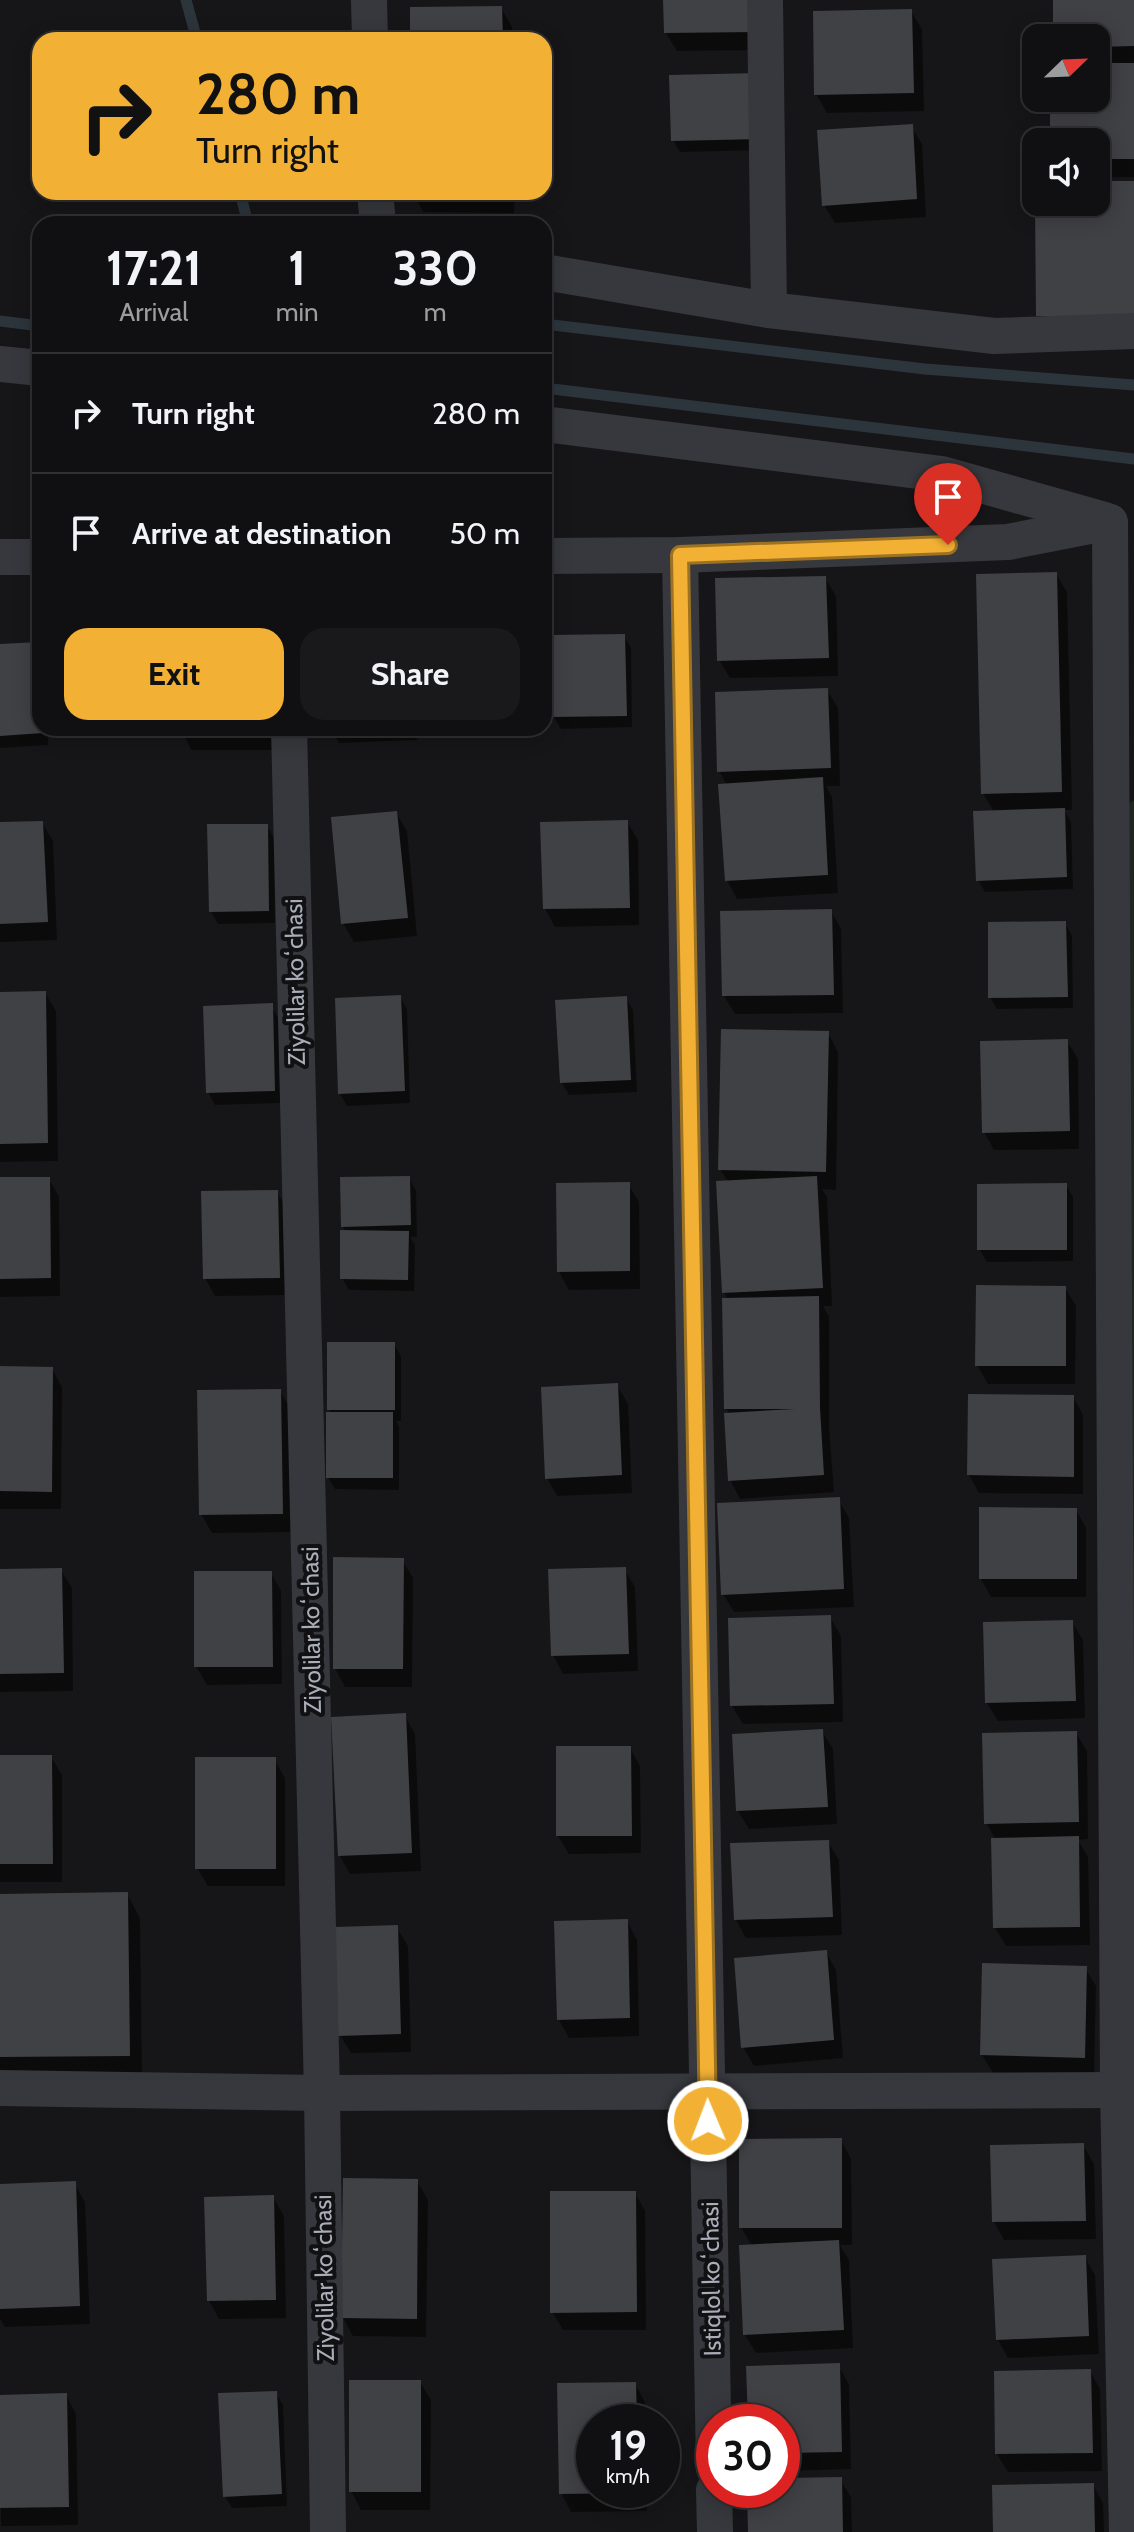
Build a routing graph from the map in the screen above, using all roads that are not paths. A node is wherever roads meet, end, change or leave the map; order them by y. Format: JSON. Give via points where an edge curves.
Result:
{"nodes":[{"id":1,"x":369,"y":0,"type":"edge"},
{"id":2,"x":765,"y":0,"type":"edge"},
{"id":3,"x":370,"y":32,"type":"edge"},
{"id":4,"x":552,"y":273,"type":"edge"},
{"id":5,"x":769,"y":310,"type":"junction"},
{"id":6,"x":1134,"y":331,"type":"edge"},
{"id":7,"x":0,"y":364,"type":"edge"},
{"id":8,"x":32,"y":367,"type":"edge"},
{"id":9,"x":552,"y":425,"type":"edge"},
{"id":10,"x":1122,"y":524,"type":"edge"},
{"id":11,"x":680,"y":555,"type":"junction"},
{"id":12,"x":552,"y":556,"type":"edge"},
{"id":13,"x":0,"y":557,"type":"edge"},
{"id":14,"x":32,"y":557,"type":"edge"},
{"id":15,"x":289,"y":736,"type":"edge"},
{"id":16,"x":0,"y":2088,"type":"edge"},
{"id":17,"x":708,"y":2090,"type":"junction"},
{"id":18,"x":1118,"y":2090,"type":"junction"},
{"id":19,"x":322,"y":2093,"type":"junction"},
{"id":20,"x":713,"y":2404,"type":"edge"},
{"id":21,"x":714,"y":2508,"type":"edge"},
{"id":22,"x":328,"y":2532,"type":"edge"},
{"id":23,"x":715,"y":2532,"type":"edge"},
{"id":24,"x":1127,"y":2532,"type":"edge"}],
"edges":[{"from":1,"to":3,"type":"street"},
{"from":2,"to":5,"type":"street"},
{"from":4,"to":5,"type":"street"},
{"from":5,"to":6,"type":"street","via":[[994,336]]},
{"from":7,"to":8,"type":"street"},
{"from":9,"to":10,"type":"street","via":[[942,474]]},
{"from":10,"to":11,"type":"street","via":[[1008,542]]},
{"from":10,"to":18,"type":"street"},
{"from":11,"to":12,"type":"street"},
{"from":11,"to":17,"type":"street","name":"Istiqlol koʻchasi"},
{"from":13,"to":14,"type":"street"},
{"from":15,"to":19,"type":"street","name":"Ziyolilar koʻchasi"},
{"from":16,"to":19,"type":"street"},
{"from":17,"to":18,"type":"street"},
{"from":17,"to":19,"type":"street"},
{"from":17,"to":20,"type":"street","name":"Istiqlol koʻchasi"},
{"from":18,"to":24,"type":"street"},
{"from":19,"to":22,"type":"street","name":"Ziyolilar koʻchasi"},
{"from":21,"to":23,"type":"street"}]}
